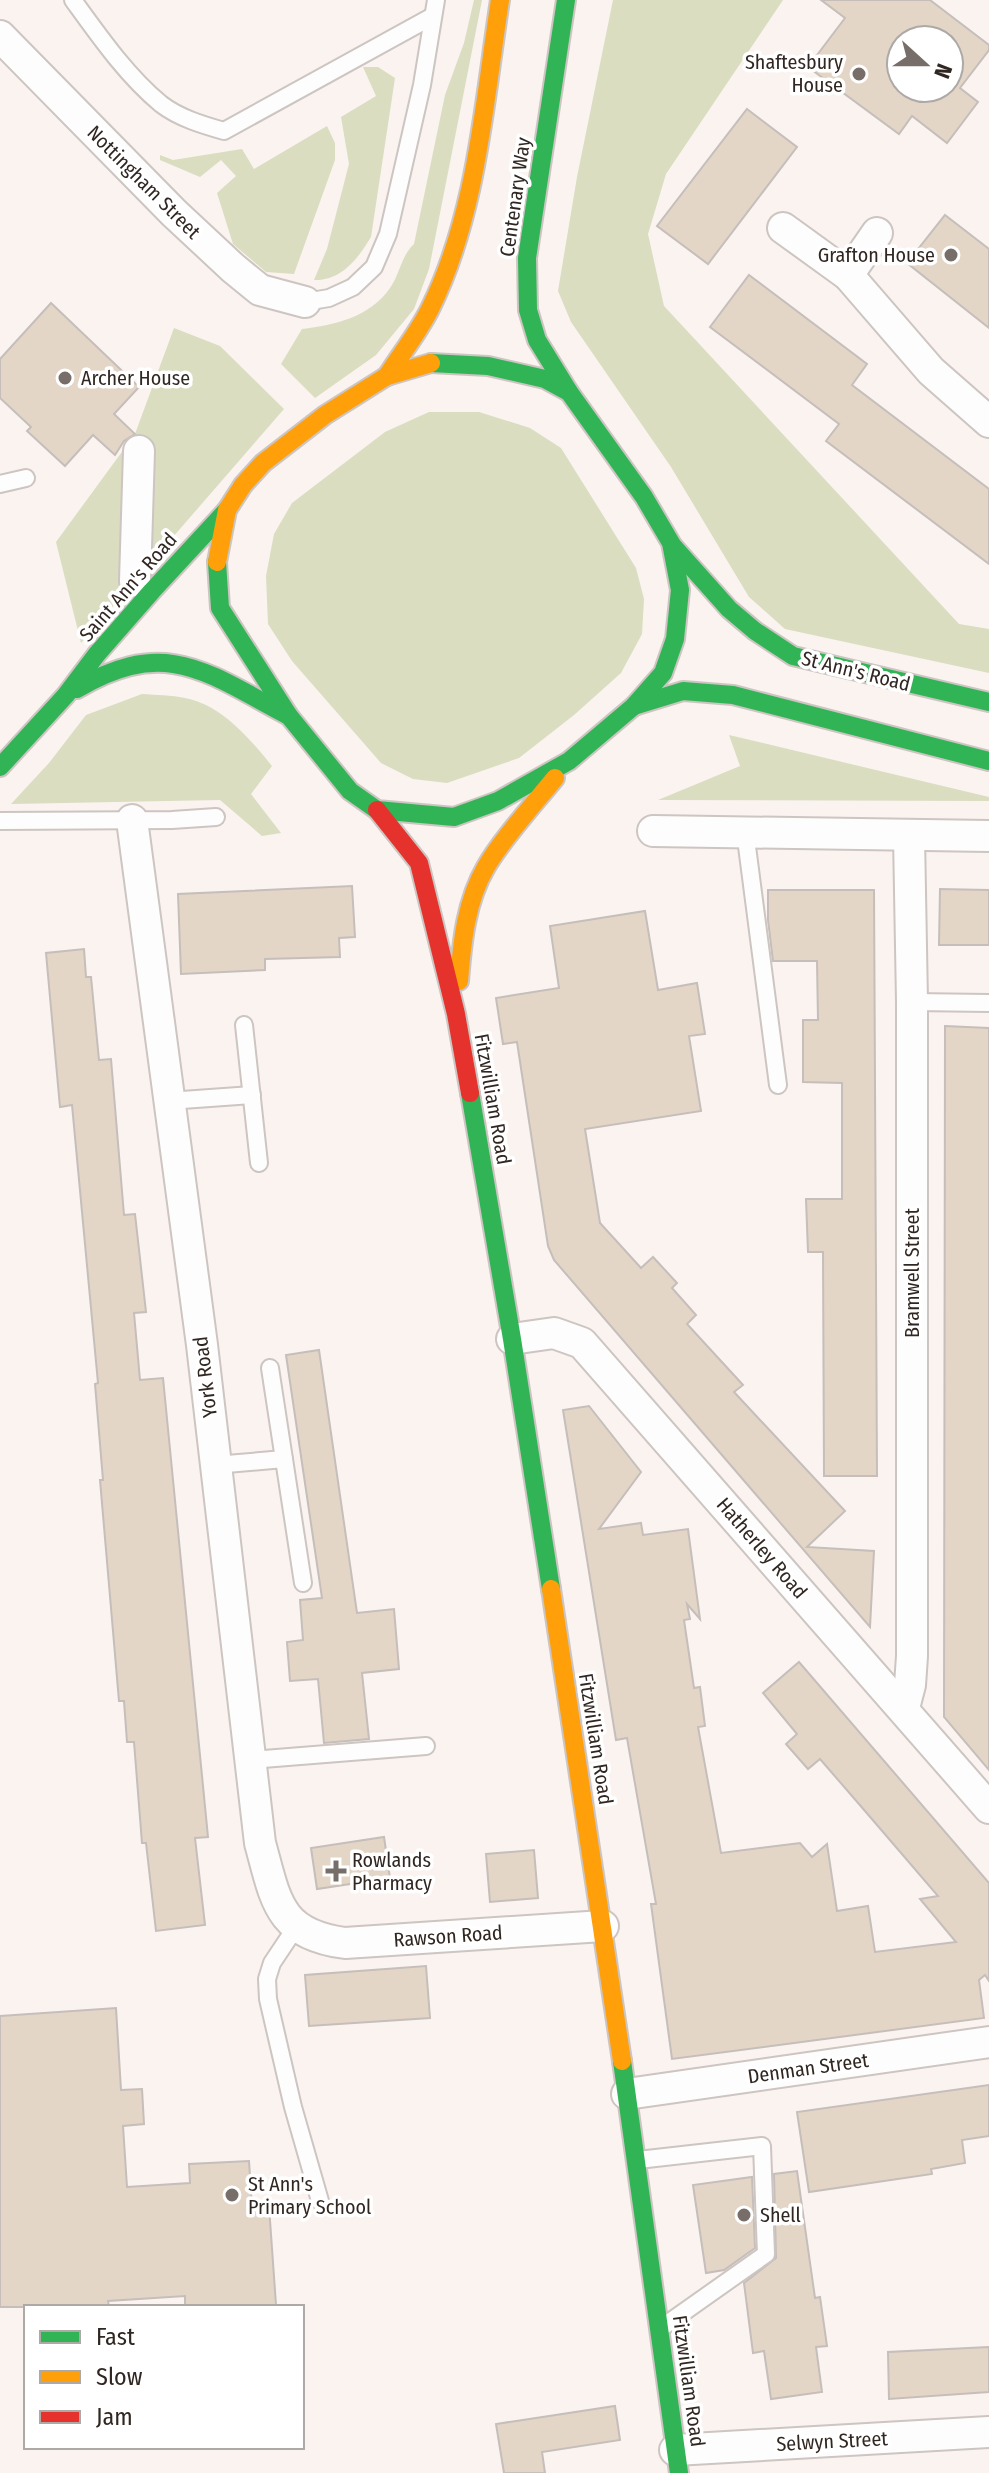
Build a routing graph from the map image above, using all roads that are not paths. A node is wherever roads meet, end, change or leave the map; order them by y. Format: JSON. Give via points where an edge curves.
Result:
{"nodes":[{"id":1,"x":73,"y":0,"type":"edge"},
{"id":2,"x":500,"y":0,"type":"edge"},
{"id":3,"x":566,"y":0,"type":"edge"},
{"id":4,"x":434,"y":8,"type":"edge"},
{"id":5,"x":0,"y":36,"type":"edge"},
{"id":6,"x":783,"y":228,"type":"dead end"},
{"id":7,"x":877,"y":233,"type":"dead end"},
{"id":8,"x":848,"y":275,"type":"junction"},
{"id":9,"x":305,"y":302,"type":"joint"},
{"id":10,"x":387,"y":376,"type":"junction"},
{"id":11,"x":569,"y":392,"type":"junction"},
{"id":12,"x":989,"y":422,"type":"edge"},
{"id":13,"x":139,"y":451,"type":"dead end"},
{"id":14,"x":26,"y":478,"type":"dead end"},
{"id":15,"x":0,"y":484,"type":"edge"},
{"id":16,"x":227,"y":510,"type":"junction"},
{"id":17,"x":671,"y":543,"type":"junction"},
{"id":18,"x":135,"y":581,"type":"dead end"},
{"id":19,"x":66,"y":695,"type":"junction"},
{"id":20,"x":989,"y":702,"type":"edge"},
{"id":21,"x":634,"y":706,"type":"junction"},
{"id":22,"x":289,"y":716,"type":"junction"},
{"id":23,"x":569,"y":761,"type":"junction"},
{"id":24,"x":989,"y":761,"type":"edge"},
{"id":25,"x":0,"y":767,"type":"edge"},
{"id":26,"x":377,"y":810,"type":"junction"},
{"id":27,"x":216,"y":817,"type":"dead end"},
{"id":28,"x":132,"y":820,"type":"junction"},
{"id":29,"x":0,"y":821,"type":"edge"},
{"id":30,"x":653,"y":831,"type":"dead end"},
{"id":31,"x":745,"y":831,"type":"junction"},
{"id":32,"x":909,"y":836,"type":"junction"},
{"id":33,"x":989,"y":836,"type":"edge"},
{"id":34,"x":912,"y":1002,"type":"junction"},
{"id":35,"x":989,"y":1003,"type":"edge"},
{"id":36,"x":456,"y":1014,"type":"junction"},
{"id":37,"x":244,"y":1025,"type":"dead end"},
{"id":38,"x":778,"y":1085,"type":"dead end"},
{"id":39,"x":252,"y":1095,"type":"junction"},
{"id":40,"x":168,"y":1101,"type":"junction"},
{"id":41,"x":259,"y":1163,"type":"dead end"},
{"id":42,"x":512,"y":1339,"type":"junction"},
{"id":43,"x":270,"y":1368,"type":"dead end"},
{"id":44,"x":284,"y":1459,"type":"junction"},
{"id":45,"x":215,"y":1465,"type":"junction"},
{"id":46,"x":303,"y":1583,"type":"dead end"},
{"id":47,"x":904,"y":1708,"type":"junction"},
{"id":48,"x":426,"y":1746,"type":"dead end"},
{"id":49,"x":251,"y":1760,"type":"junction"},
{"id":50,"x":989,"y":1808,"type":"edge"},
{"id":51,"x":603,"y":1926,"type":"junction"},
{"id":52,"x":296,"y":1927,"type":"junction"},
{"id":53,"x":989,"y":2042,"type":"edge"},
{"id":54,"x":627,"y":2094,"type":"junction"},
{"id":55,"x":636,"y":2160,"type":"junction"},
{"id":56,"x":320,"y":2201,"type":"dead end"},
{"id":57,"x":660,"y":2329,"type":"junction"},
{"id":58,"x":989,"y":2432,"type":"edge"},
{"id":59,"x":677,"y":2462,"type":"edge"}],
"edges":[{"from":1,"to":4,"type":"lane","via":[[106,46],[162,105],[224,131]]},
{"from":2,"to":10,"type":"main road","via":[[454,248],[430,309]]},
{"from":3,"to":11,"type":"main road","name":"Centenary Way","via":[[527,258],[528,310],[537,340]]},
{"from":4,"to":9,"type":"lane","via":[[388,234],[374,267],[353,287]]},
{"from":5,"to":9,"type":"street","name":"Nottingham Street","via":[[233,268],[260,290]]},
{"from":6,"to":8,"type":"street"},
{"from":7,"to":8,"type":"street"},
{"from":8,"to":12,"type":"street","via":[[931,371]]},
{"from":10,"to":11,"type":"main road","via":[[431,363],[488,366],[545,379]]},
{"from":10,"to":16,"type":"main road","name":"Saint Ann's Road","via":[[263,463]]},
{"from":11,"to":17,"type":"main road","name":"Centenary Way"},
{"from":13,"to":18,"type":"street"},
{"from":14,"to":15,"type":"lane"},
{"from":16,"to":19,"type":"main road","name":"Saint Ann's Road"},
{"from":16,"to":22,"type":"main road","name":"Fitzwilliam Road","via":[[217,559],[220,608]]},
{"from":17,"to":20,"type":"main road","name":"St Ann's Road","via":[[729,609],[793,656]]},
{"from":17,"to":21,"type":"main road","via":[[680,590],[675,639],[663,673]]},
{"from":19,"to":22,"type":"main road","name":"Saint Ann's Road","via":[[109,669],[142,661],[181,664]]},
{"from":19,"to":25,"type":"main road","name":"Saint Ann's Road"},
{"from":21,"to":23,"type":"main road"},
{"from":21,"to":24,"type":"main road","via":[[683,691],[733,695]]},
{"from":22,"to":26,"type":"main road","name":"Fitzwilliam Road","via":[[350,791]]},
{"from":23,"to":26,"type":"main road","via":[[498,801],[454,817]]},
{"from":23,"to":36,"type":"main road","name":"Fitzwilliam Road","via":[[486,866],[462,940]]},
{"from":26,"to":36,"type":"main road","name":"Fitzwilliam Road","via":[[419,863]]},
{"from":27,"to":28,"type":"lane"},
{"from":28,"to":29,"type":"lane"},
{"from":28,"to":40,"type":"street","name":"York Road"},
{"from":30,"to":31,"type":"street"},
{"from":31,"to":32,"type":"street"},
{"from":31,"to":38,"type":"lane"},
{"from":32,"to":33,"type":"street"},
{"from":32,"to":34,"type":"street","name":"Bramwell Street"},
{"from":34,"to":35,"type":"lane"},
{"from":34,"to":47,"type":"street","name":"Bramwell Street","via":[[912,1656]]},
{"from":36,"to":42,"type":"main road","name":"Fitzwilliam Road"},
{"from":37,"to":39,"type":"lane"},
{"from":39,"to":40,"type":"lane"},
{"from":39,"to":41,"type":"lane"},
{"from":40,"to":45,"type":"street","name":"York Road"},
{"from":42,"to":47,"type":"street","name":"Hatherley Road","via":[[554,1333],[582,1343]]},
{"from":42,"to":51,"type":"main road","name":"Fitzwilliam Road"},
{"from":43,"to":44,"type":"lane"},
{"from":44,"to":45,"type":"lane"},
{"from":44,"to":46,"type":"lane"},
{"from":45,"to":49,"type":"street","name":"York Road"},
{"from":47,"to":50,"type":"street","name":"Hatherley Road"},
{"from":48,"to":49,"type":"lane"},
{"from":49,"to":52,"type":"street","name":"York Road","via":[[260,1843],[276,1899]]},
{"from":51,"to":52,"type":"street","name":"Rawson Road","via":[[345,1943],[319,1939]]},
{"from":51,"to":54,"type":"main road","name":"Fitzwilliam Road"},
{"from":52,"to":56,"type":"lane","via":[[272,1963],[268,1999]]},
{"from":53,"to":54,"type":"street","name":"Denman Street"},
{"from":54,"to":55,"type":"main road","name":"Fitzwilliam Road"},
{"from":55,"to":57,"type":"main road","name":"Fitzwilliam Road"},
{"from":55,"to":57,"type":"lane","via":[[762,2146],[766,2254]]},
{"from":57,"to":59,"type":"main road","name":"Fitzwilliam Road"},
{"from":58,"to":59,"type":"street","name":"Selwyn Street"}]}
